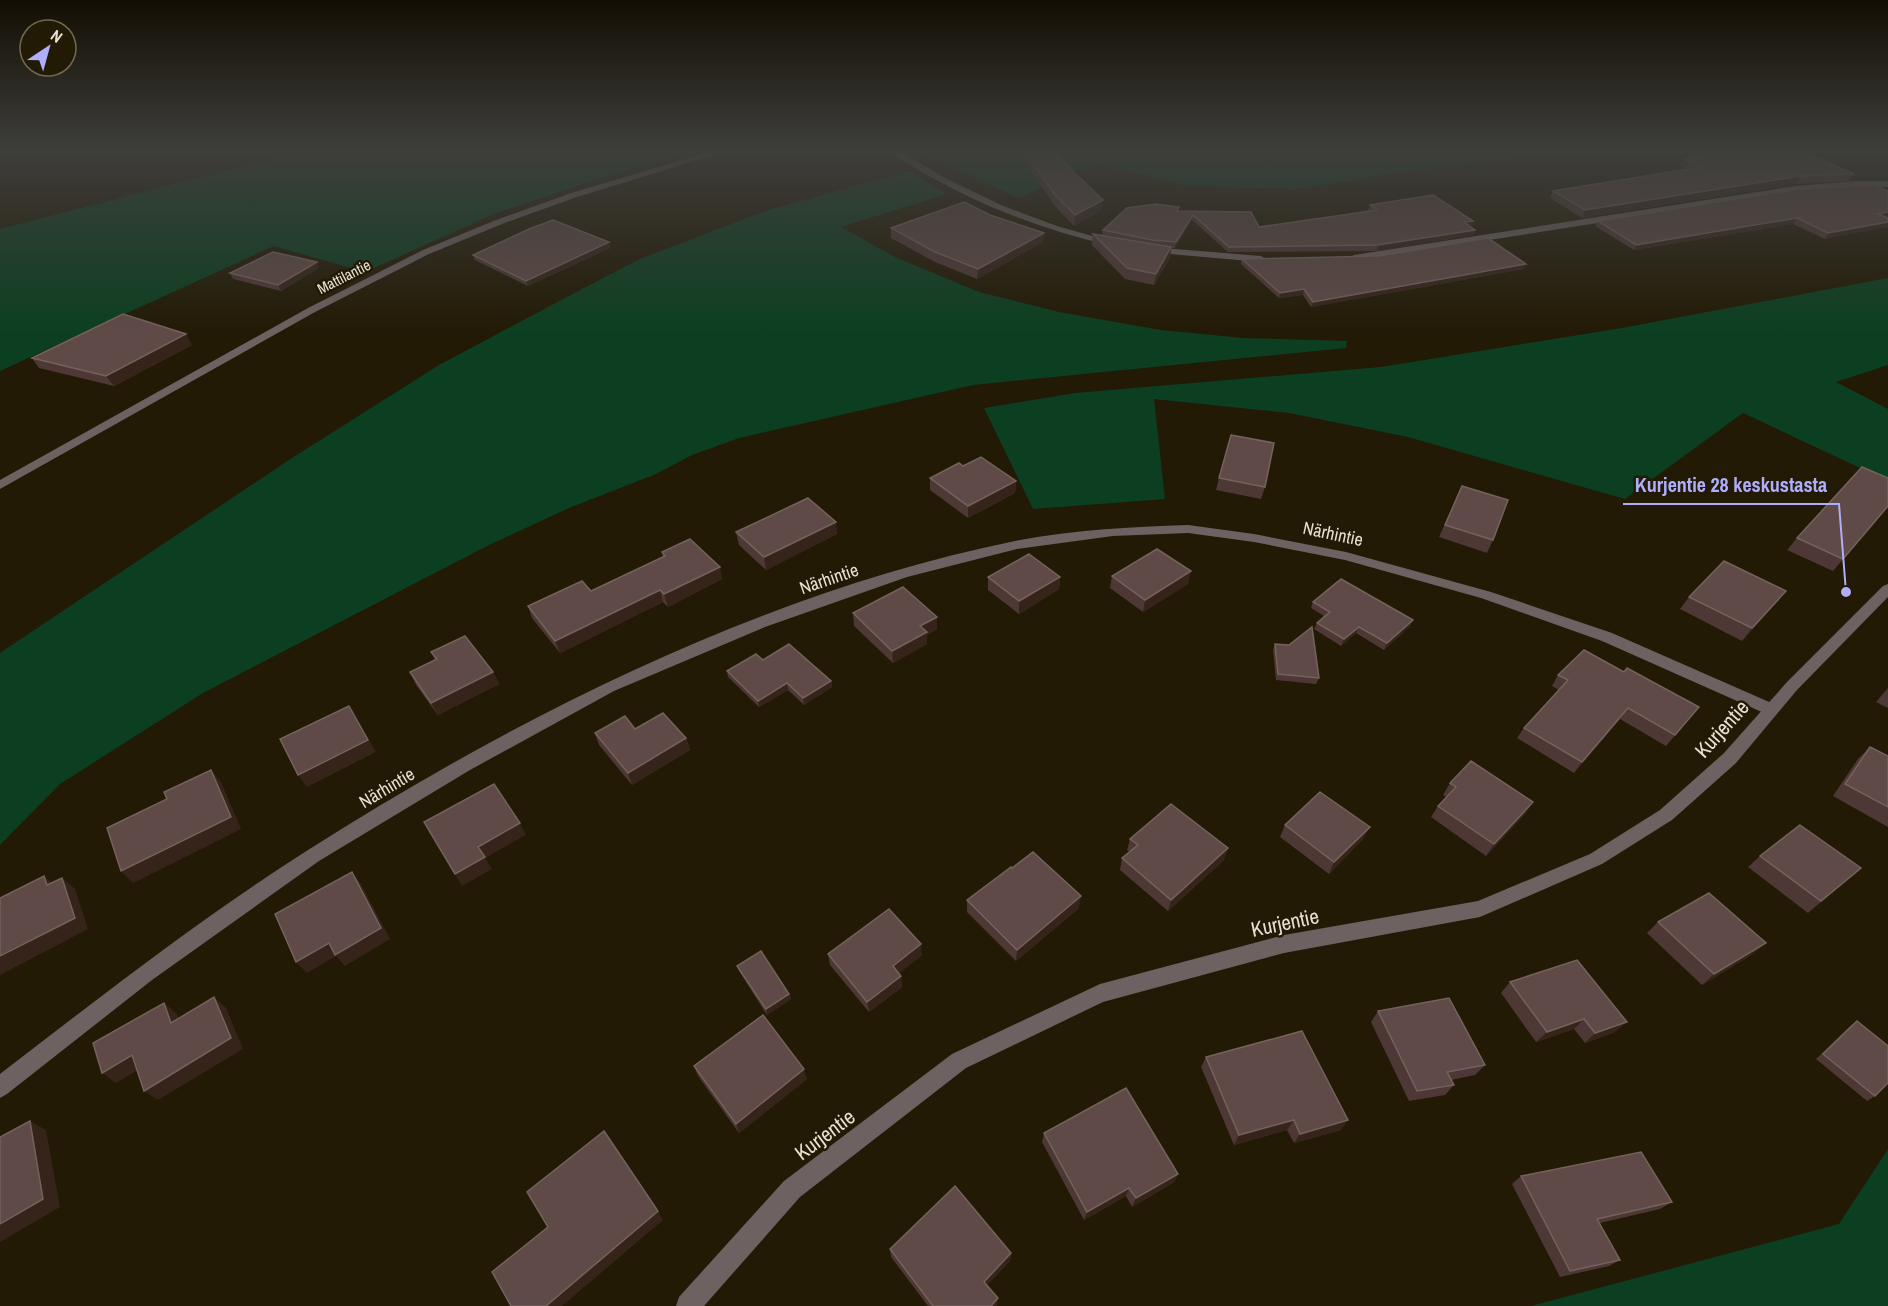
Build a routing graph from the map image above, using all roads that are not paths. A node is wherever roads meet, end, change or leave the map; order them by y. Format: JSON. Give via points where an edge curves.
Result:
{"nodes":[{"id":1,"x":526,"y":211,"type":"edge"},
{"id":2,"x":1004,"y":211,"type":"edge"},
{"id":3,"x":1659,"y":211,"type":"edge"},
{"id":4,"x":1128,"y":246,"type":"edge"},
{"id":5,"x":1138,"y":248,"type":"edge"},
{"id":6,"x":1347,"y":258,"type":"edge"},
{"id":7,"x":1272,"y":259,"type":"edge"},
{"id":8,"x":0,"y":485,"type":"edge"},
{"id":9,"x":1888,"y":589,"type":"edge"},
{"id":10,"x":1770,"y":710,"type":"junction"},
{"id":11,"x":0,"y":1087,"type":"edge"},
{"id":12,"x":688,"y":1306,"type":"edge"}],
"edges":[{"from":1,"to":8,"type":"street","name":"Mattilantie","via":[[424,253],[312,310]]},
{"from":2,"to":4,"type":"street","via":[[1084,238]]},
{"from":3,"to":6,"type":"street"},
{"from":5,"to":7,"type":"street"},
{"from":9,"to":10,"type":"street","name":"Kurjentie"},
{"from":10,"to":11,"type":"street","name":"Närhintie","via":[[1607,637],[1486,595],[1346,556],[1188,529],[1113,532],[1017,545],[903,573],[760,623],[599,693],[464,765],[313,856],[145,974]]},
{"from":10,"to":12,"type":"street","name":"Kurjentie","via":[[1730,758],[1666,815],[1596,859],[1480,909],[1284,944],[1100,993],[959,1060],[792,1189]]}]}
